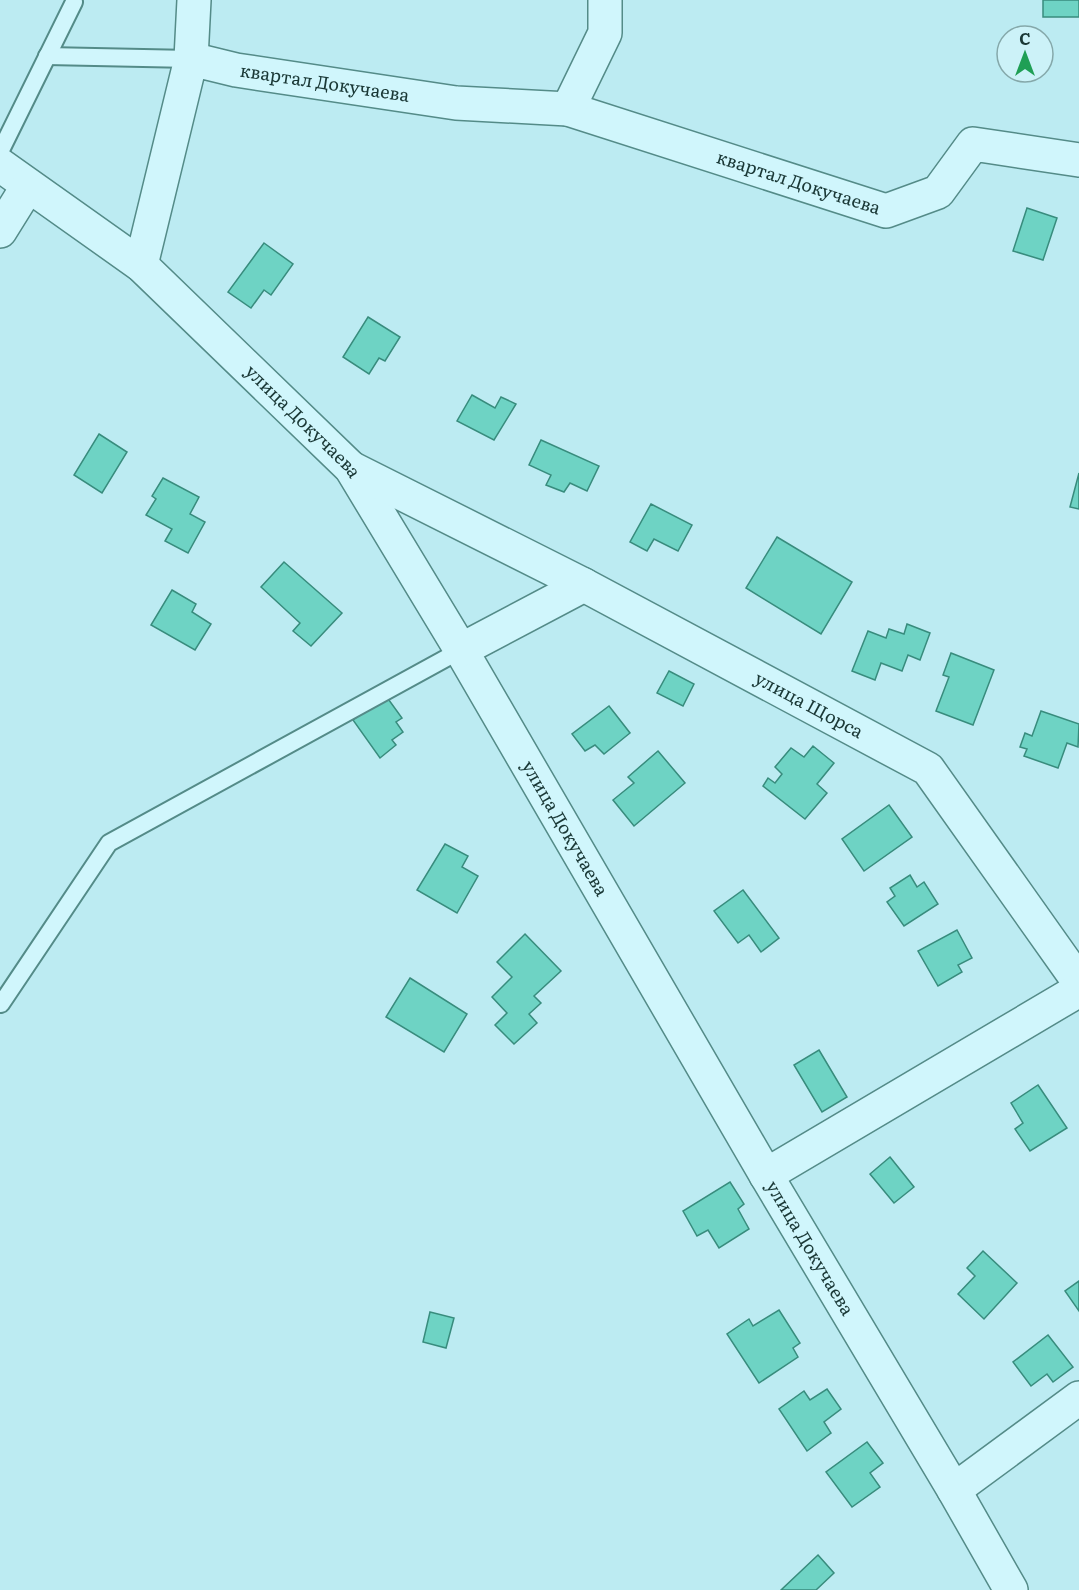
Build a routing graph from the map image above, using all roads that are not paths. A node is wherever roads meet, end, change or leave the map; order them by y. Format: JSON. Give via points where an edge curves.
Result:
{"nodes":[{"id":1,"x":194,"y":0,"type":"edge"},
{"id":2,"x":605,"y":0,"type":"edge"},
{"id":3,"x":74,"y":2,"type":"dead end"},
{"id":4,"x":47,"y":56,"type":"junction"},
{"id":5,"x":191,"y":59,"type":"junction"},
{"id":6,"x":568,"y":109,"type":"junction"},
{"id":7,"x":0,"y":152,"type":"edge"},
{"id":8,"x":1079,"y":160,"type":"edge"},
{"id":9,"x":0,"y":165,"type":"edge"},
{"id":10,"x":28,"y":186,"type":"junction"},
{"id":11,"x":0,"y":231,"type":"edge"},
{"id":12,"x":141,"y":266,"type":"junction"},
{"id":13,"x":351,"y":468,"type":"junction"},
{"id":14,"x":584,"y":585,"type":"junction"},
{"id":15,"x":461,"y":651,"type":"junction"},
{"id":16,"x":1079,"y":982,"type":"edge"},
{"id":17,"x":1079,"y":990,"type":"edge"},
{"id":18,"x":1,"y":1004,"type":"edge"},
{"id":19,"x":766,"y":1175,"type":"junction"},
{"id":20,"x":1079,"y":1398,"type":"edge"},
{"id":21,"x":954,"y":1490,"type":"junction"},
{"id":22,"x":1011,"y":1590,"type":"edge"}],
"edges":[{"from":1,"to":5,"type":"street"},
{"from":2,"to":6,"type":"street","via":[[604,33]]},
{"from":3,"to":4,"type":"lane"},
{"from":4,"to":5,"type":"lane"},
{"from":4,"to":7,"type":"lane"},
{"from":5,"to":6,"type":"street","name":"квартал Докучаева","via":[[236,70],[456,103]]},
{"from":5,"to":12,"type":"street"},
{"from":6,"to":8,"type":"street","name":"квартал Докучаева","via":[[886,211],[938,192],[973,144]]},
{"from":9,"to":10,"type":"street","name":"улица Докучаева"},
{"from":10,"to":11,"type":"street"},
{"from":10,"to":12,"type":"street","name":"улица Докучаева"},
{"from":12,"to":13,"type":"street","name":"улица Докучаева"},
{"from":13,"to":14,"type":"street","name":"улица Щорса"},
{"from":13,"to":15,"type":"street","name":"улица Докучаева"},
{"from":14,"to":15,"type":"street"},
{"from":14,"to":16,"type":"street","name":"улица Щорса","via":[[928,769]]},
{"from":15,"to":18,"type":"lane","via":[[109,843]]},
{"from":15,"to":19,"type":"street","name":"улица Докучаева"},
{"from":17,"to":19,"type":"street"},
{"from":19,"to":21,"type":"street","name":"улица Докучаева"},
{"from":20,"to":21,"type":"street"},
{"from":21,"to":22,"type":"street","name":"улица Докучаева"}]}
